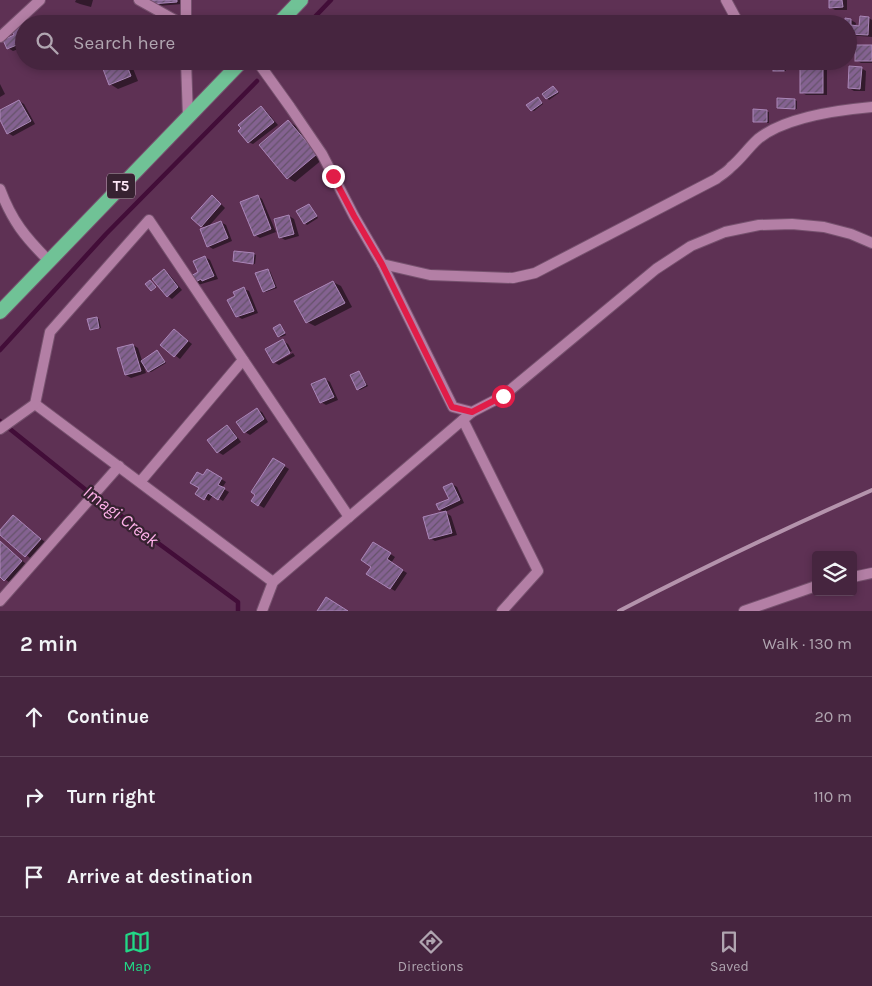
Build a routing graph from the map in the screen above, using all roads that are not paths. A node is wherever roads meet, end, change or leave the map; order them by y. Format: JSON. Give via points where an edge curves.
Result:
{"nodes":[{"id":1,"x":40,"y":0,"type":"edge"},
{"id":2,"x":140,"y":0,"type":"edge"},
{"id":3,"x":186,"y":0,"type":"edge"},
{"id":4,"x":301,"y":0,"type":"edge"},
{"id":5,"x":726,"y":0,"type":"edge"},
{"id":6,"x":24,"y":15,"type":"edge"},
{"id":7,"x":166,"y":15,"type":"edge"},
{"id":8,"x":186,"y":15,"type":"edge"},
{"id":9,"x":287,"y":15,"type":"edge"},
{"id":10,"x":734,"y":15,"type":"edge"},
{"id":11,"x":15,"y":23,"type":"edge"},
{"id":12,"x":0,"y":37,"type":"edge"},
{"id":13,"x":186,"y":70,"type":"edge"},
{"id":14,"x":233,"y":70,"type":"edge"},
{"id":15,"x":263,"y":70,"type":"edge"},
{"id":16,"x":872,"y":107,"type":"edge"},
{"id":17,"x":188,"y":117,"type":"junction"},
{"id":18,"x":0,"y":189,"type":"edge"},
{"id":19,"x":872,"y":243,"type":"edge"},
{"id":20,"x":48,"y":261,"type":"junction"},
{"id":21,"x":382,"y":264,"type":"junction"},
{"id":22,"x":0,"y":312,"type":"edge"},
{"id":23,"x":243,"y":360,"type":"junction"},
{"id":24,"x":35,"y":404,"type":"junction"},
{"id":25,"x":472,"y":412,"type":"junction"},
{"id":26,"x":463,"y":420,"type":"junction"},
{"id":27,"x":0,"y":429,"type":"edge"},
{"id":28,"x":118,"y":466,"type":"junction"},
{"id":29,"x":140,"y":482,"type":"junction"},
{"id":30,"x":349,"y":517,"type":"junction"},
{"id":31,"x":872,"y":573,"type":"edge"},
{"id":32,"x":857,"y":576,"type":"edge"},
{"id":33,"x":273,"y":582,"type":"junction"},
{"id":34,"x":812,"y":587,"type":"edge"},
{"id":35,"x":0,"y":601,"type":"edge"},
{"id":36,"x":262,"y":611,"type":"edge"},
{"id":37,"x":502,"y":611,"type":"edge"},
{"id":38,"x":744,"y":611,"type":"edge"}],
"edges":[{"from":1,"to":6,"type":"street"},
{"from":2,"to":7,"type":"street"},
{"from":3,"to":8,"type":"street"},
{"from":4,"to":9,"type":"highway"},
{"from":5,"to":10,"type":"street"},
{"from":11,"to":12,"type":"street"},
{"from":13,"to":17,"type":"street"},
{"from":14,"to":17,"type":"highway","number":"T5"},
{"from":15,"to":21,"type":"street","via":[[322,154]]},
{"from":16,"to":21,"type":"street","via":[[828,112],[776,128],[759,138],[732,168],[716,179],[535,273],[513,278],[430,274]]},
{"from":17,"to":20,"type":"highway","number":"T5"},
{"from":18,"to":20,"type":"street","via":[[13,220],[25,238]]},
{"from":19,"to":25,"type":"street","via":[[824,227],[792,224],[759,225],[691,246],[656,268],[503,396]]},
{"from":20,"to":22,"type":"highway","number":"T5"},
{"from":21,"to":25,"type":"street","via":[[452,407]]},
{"from":23,"to":24,"type":"street","via":[[149,220],[50,332]]},
{"from":23,"to":29,"type":"street"},
{"from":23,"to":30,"type":"street"},
{"from":24,"to":27,"type":"street"},
{"from":24,"to":28,"type":"street"},
{"from":25,"to":26,"type":"street"},
{"from":26,"to":30,"type":"street"},
{"from":26,"to":37,"type":"street","via":[[538,571]]},
{"from":28,"to":29,"type":"street"},
{"from":28,"to":35,"type":"street"},
{"from":29,"to":33,"type":"street"},
{"from":30,"to":33,"type":"street"},
{"from":31,"to":32,"type":"street"},
{"from":33,"to":36,"type":"street"},
{"from":34,"to":38,"type":"street"}]}
